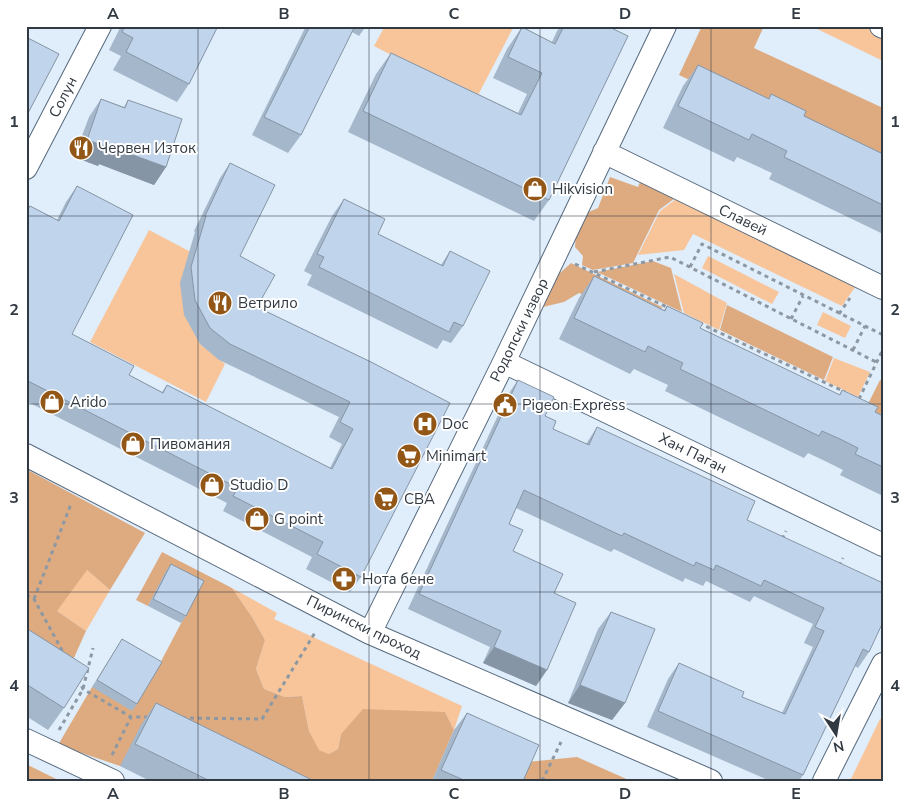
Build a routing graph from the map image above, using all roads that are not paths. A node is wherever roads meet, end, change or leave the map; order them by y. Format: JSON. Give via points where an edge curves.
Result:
{"nodes":[{"id":1,"x":100,"y":26,"type":"edge"},
{"id":2,"x":665,"y":26,"type":"edge"},
{"id":3,"x":604,"y":152,"type":"junction"},
{"id":4,"x":26,"y":168,"type":"edge"},
{"id":5,"x":883,"y":288,"type":"edge"},
{"id":6,"x":504,"y":362,"type":"junction"},
{"id":7,"x":26,"y":455,"type":"edge"},
{"id":8,"x":883,"y":545,"type":"edge"},
{"id":9,"x":370,"y":633,"type":"junction"},
{"id":10,"x":883,"y":664,"type":"edge"},
{"id":11,"x":26,"y":740,"type":"edge"},
{"id":12,"x":107,"y":778,"type":"edge"},
{"id":13,"x":711,"y":781,"type":"edge"},
{"id":14,"x":824,"y":781,"type":"edge"}],
"edges":[{"from":1,"to":4,"type":"street","name":"Солун"},
{"from":2,"to":3,"type":"street","name":"Родопски извор"},
{"from":3,"to":5,"type":"street","name":"Славей"},
{"from":3,"to":6,"type":"street","name":"Родопски извор"},
{"from":6,"to":8,"type":"street","name":"Хан Паган"},
{"from":6,"to":9,"type":"street","name":"Родопски извор"},
{"from":7,"to":9,"type":"street","name":"Пирински проход"},
{"from":9,"to":13,"type":"street","name":"Пирински проход"},
{"from":10,"to":14,"type":"street"},
{"from":11,"to":12,"type":"street"}]}
